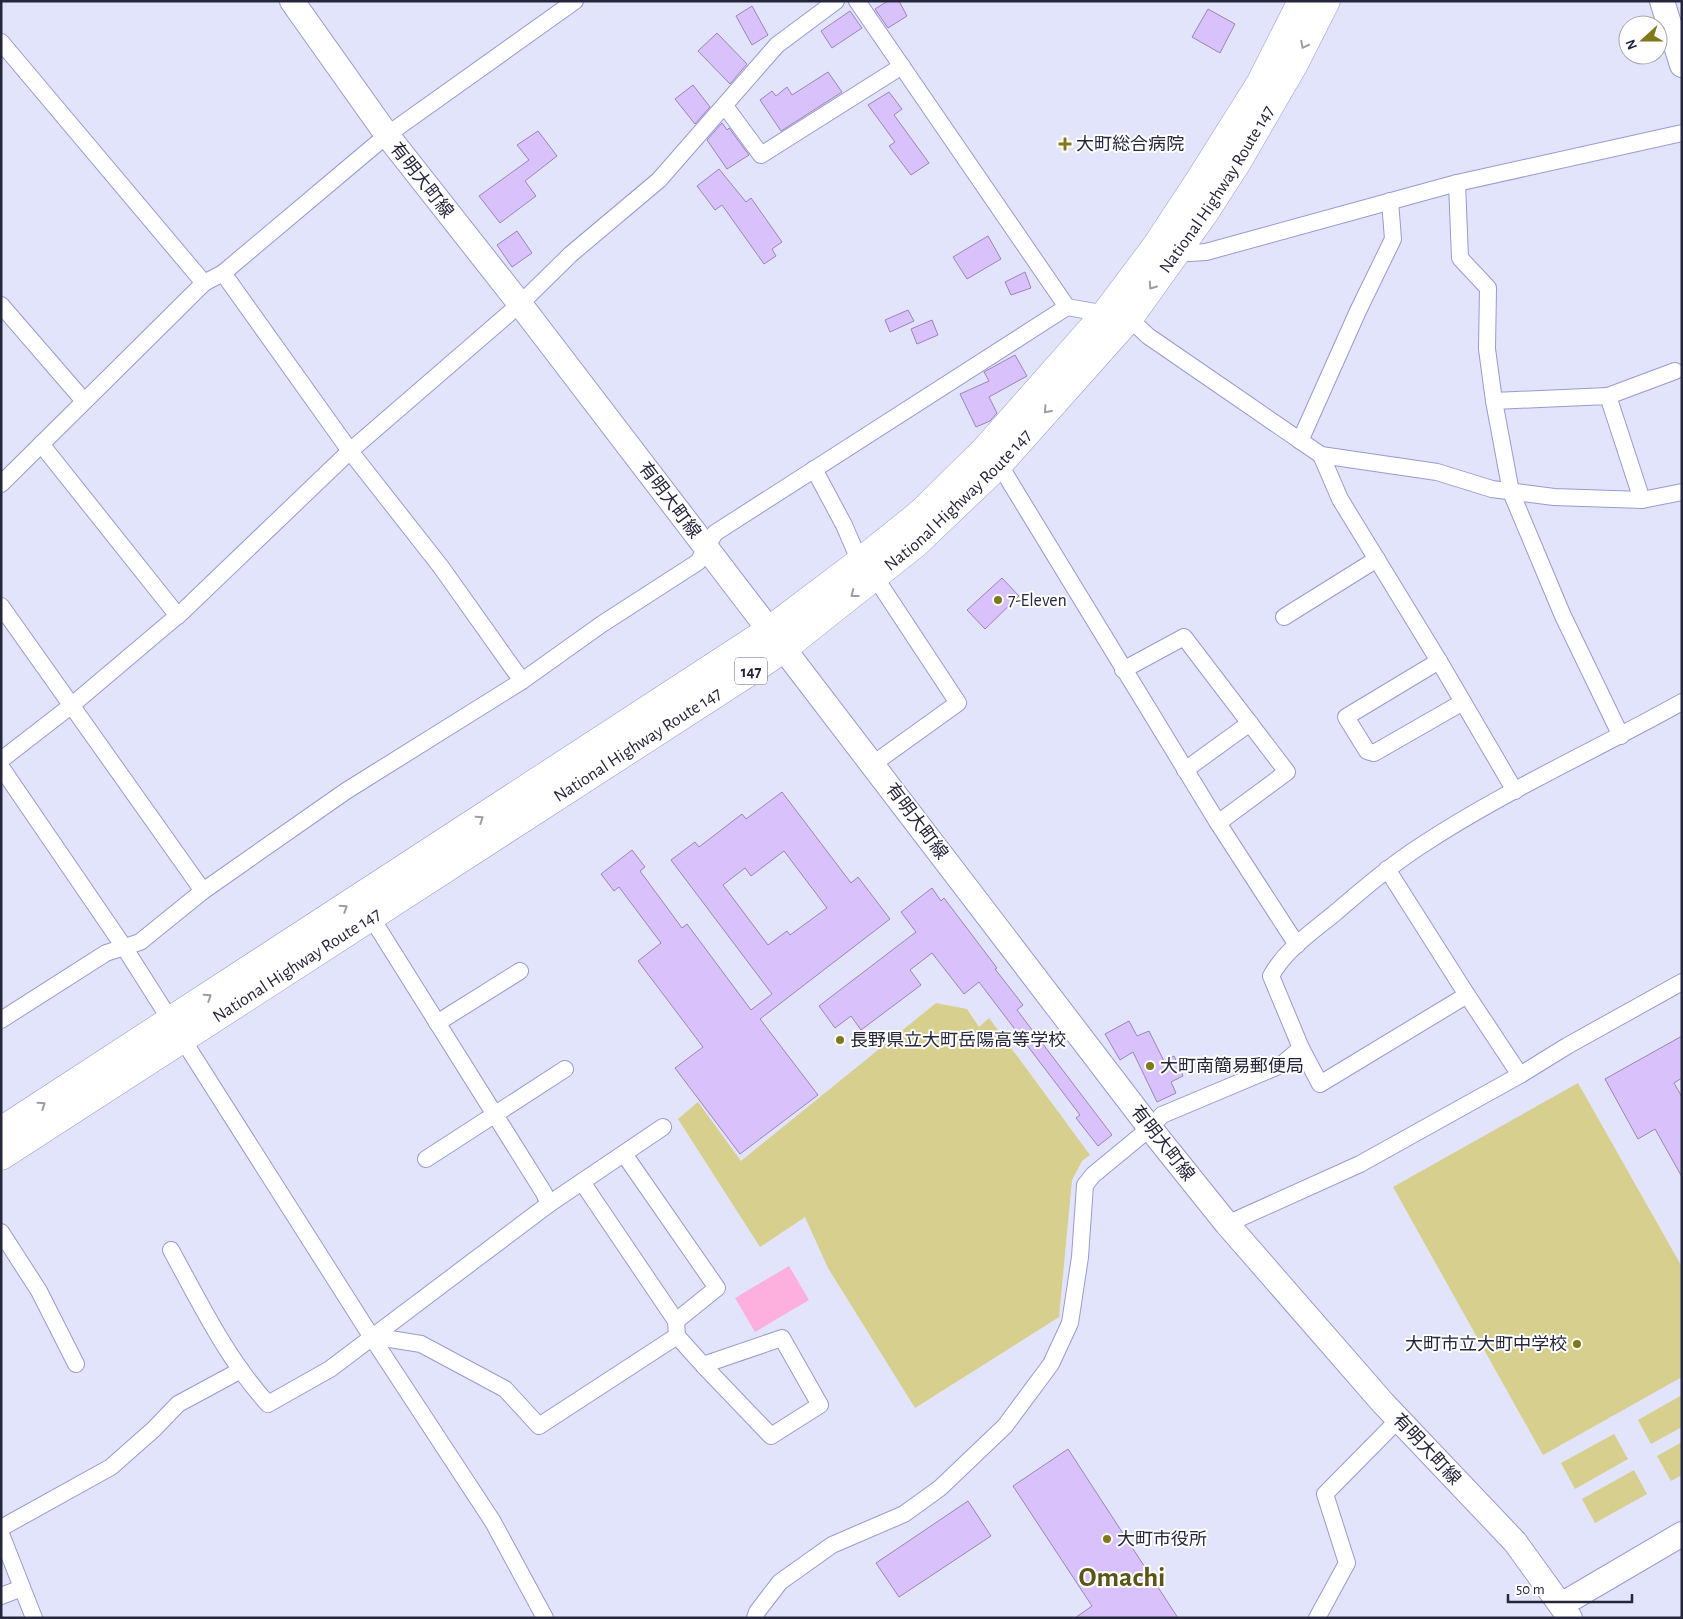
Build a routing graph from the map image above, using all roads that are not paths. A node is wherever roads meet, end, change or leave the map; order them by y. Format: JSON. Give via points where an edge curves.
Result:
{"nodes":[{"id":1,"x":292,"y":1,"type":"edge"},
{"id":2,"x":574,"y":1,"type":"edge"},
{"id":3,"x":836,"y":1,"type":"edge"},
{"id":4,"x":857,"y":1,"type":"edge"},
{"id":5,"x":1302,"y":1,"type":"edge"},
{"id":6,"x":1326,"y":1,"type":"edge"},
{"id":7,"x":1662,"y":1,"type":"edge"},
{"id":8,"x":1,"y":42,"type":"edge"},
{"id":9,"x":1682,"y":65,"type":"edge"},
{"id":10,"x":902,"y":66,"type":"junction"},
{"id":11,"x":725,"y":106,"type":"junction"},
{"id":12,"x":1682,"y":133,"type":"edge"},
{"id":13,"x":386,"y":135,"type":"junction"},
{"id":14,"x":1457,"y":183,"type":"junction"},
{"id":15,"x":1390,"y":201,"type":"junction"},
{"id":16,"x":1165,"y":250,"type":"junction"},
{"id":17,"x":223,"y":272,"type":"junction"},
{"id":18,"x":204,"y":284,"type":"junction"},
{"id":19,"x":520,"y":304,"type":"junction"},
{"id":20,"x":1,"y":305,"type":"edge"},
{"id":21,"x":1067,"y":307,"type":"junction"},
{"id":22,"x":1118,"y":316,"type":"junction"},
{"id":23,"x":1675,"y":371,"type":"dead end"},
{"id":24,"x":1608,"y":396,"type":"junction"},
{"id":25,"x":1494,"y":401,"type":"junction"},
{"id":26,"x":84,"y":402,"type":"junction"},
{"id":27,"x":1300,"y":441,"type":"junction"},
{"id":28,"x":41,"y":444,"type":"junction"},
{"id":29,"x":350,"y":451,"type":"junction"},
{"id":30,"x":1321,"y":455,"type":"junction"},
{"id":31,"x":999,"y":464,"type":"junction"},
{"id":32,"x":814,"y":470,"type":"junction"},
{"id":33,"x":1,"y":484,"type":"edge"},
{"id":34,"x":1512,"y":492,"type":"junction"},
{"id":35,"x":1682,"y":492,"type":"edge"},
{"id":36,"x":1642,"y":500,"type":"junction"},
{"id":37,"x":707,"y":548,"type":"junction"},
{"id":38,"x":1377,"y":559,"type":"junction"},
{"id":39,"x":868,"y":570,"type":"junction"},
{"id":40,"x":1,"y":606,"type":"edge"},
{"id":41,"x":178,"y":616,"type":"junction"},
{"id":42,"x":1284,"y":617,"type":"dead end"},
{"id":43,"x":777,"y":639,"type":"junction"},
{"id":44,"x":1439,"y":661,"type":"junction"},
{"id":45,"x":1123,"y":670,"type":"junction"},
{"id":46,"x":522,"y":681,"type":"junction"},
{"id":47,"x":1463,"y":702,"type":"junction"},
{"id":48,"x":1682,"y":702,"type":"edge"},
{"id":49,"x":72,"y":705,"type":"junction"},
{"id":50,"x":1250,"y":723,"type":"junction"},
{"id":51,"x":1621,"y":736,"type":"junction"},
{"id":52,"x":1,"y":760,"type":"edge"},
{"id":53,"x":874,"y":764,"type":"junction"},
{"id":54,"x":1,"y":767,"type":"edge"},
{"id":55,"x":1185,"y":770,"type":"junction"},
{"id":56,"x":1515,"y":791,"type":"junction"},
{"id":57,"x":1218,"y":823,"type":"junction"},
{"id":58,"x":1387,"y":869,"type":"junction"},
{"id":59,"x":202,"y":891,"type":"junction"},
{"id":60,"x":371,"y":917,"type":"junction"},
{"id":61,"x":1297,"y":944,"type":"junction"},
{"id":62,"x":124,"y":947,"type":"junction"},
{"id":63,"x":520,"y":971,"type":"dead end"},
{"id":64,"x":1682,"y":982,"type":"edge"},
{"id":65,"x":1467,"y":996,"type":"junction"},
{"id":66,"x":1,"y":1020,"type":"edge"},
{"id":67,"x":437,"y":1023,"type":"junction"},
{"id":68,"x":177,"y":1030,"type":"junction"},
{"id":69,"x":1301,"y":1048,"type":"junction"},
{"id":70,"x":565,"y":1069,"type":"dead end"},
{"id":71,"x":1520,"y":1075,"type":"junction"},
{"id":72,"x":495,"y":1116,"type":"junction"},
{"id":73,"x":663,"y":1127,"type":"dead end"},
{"id":74,"x":1150,"y":1128,"type":"junction"},
{"id":75,"x":1,"y":1131,"type":"edge"},
{"id":76,"x":624,"y":1154,"type":"junction"},
{"id":77,"x":1,"y":1156,"type":"edge"},
{"id":78,"x":426,"y":1159,"type":"dead end"},
{"id":79,"x":582,"y":1182,"type":"junction"},
{"id":80,"x":549,"y":1204,"type":"junction"},
{"id":81,"x":1226,"y":1224,"type":"junction"},
{"id":82,"x":1,"y":1232,"type":"edge"},
{"id":83,"x":171,"y":1250,"type":"dead end"},
{"id":84,"x":676,"y":1329,"type":"junction"},
{"id":85,"x":371,"y":1336,"type":"junction"},
{"id":86,"x":76,"y":1364,"type":"dead end"},
{"id":87,"x":703,"y":1365,"type":"junction"},
{"id":88,"x":242,"y":1370,"type":"junction"},
{"id":89,"x":1399,"y":1419,"type":"junction"},
{"id":90,"x":1,"y":1528,"type":"edge"},
{"id":91,"x":1,"y":1534,"type":"edge"},
{"id":92,"x":1682,"y":1534,"type":"edge"},
{"id":93,"x":22,"y":1588,"type":"junction"},
{"id":94,"x":1,"y":1596,"type":"edge"},
{"id":95,"x":1565,"y":1611,"type":"edge"},
{"id":96,"x":758,"y":1616,"type":"edge"},
{"id":97,"x":34,"y":1618,"type":"edge"},
{"id":98,"x":545,"y":1618,"type":"edge"},
{"id":99,"x":1317,"y":1618,"type":"edge"}],
"edges":[{"from":1,"to":13,"type":"main road","name":"有明大町線"},
{"from":2,"to":13,"type":"street"},
{"from":3,"to":11,"type":"street","via":[[777,45]]},
{"from":4,"to":10,"type":"street"},
{"from":5,"to":16,"type":"highway","name":"National Highway Route 147","number":"147","via":[[1260,84]]},
{"from":6,"to":16,"type":"highway","name":"National Highway Route 147","number":"147","one_way":true,"via":[[1294,64],[1205,212]]},
{"from":7,"to":9,"type":"main road"},
{"from":8,"to":18,"type":"street"},
{"from":10,"to":11,"type":"street","via":[[761,156]]},
{"from":10,"to":21,"type":"street"},
{"from":11,"to":19,"type":"street","via":[[659,180],[570,254]]},
{"from":12,"to":14,"type":"street"},
{"from":13,"to":17,"type":"street"},
{"from":13,"to":19,"type":"main road","name":"有明大町線"},
{"from":14,"to":15,"type":"street"},
{"from":14,"to":25,"type":"street","via":[[1460,258],[1488,288],[1487,349]]},
{"from":15,"to":16,"type":"street","via":[[1206,252]]},
{"from":15,"to":27,"type":"street","via":[[1393,239]]},
{"from":16,"to":22,"type":"highway","name":"National Highway Route 147","number":"147"},
{"from":17,"to":18,"type":"street"},
{"from":17,"to":29,"type":"street"},
{"from":18,"to":26,"type":"street"},
{"from":19,"to":29,"type":"street"},
{"from":19,"to":37,"type":"main road","name":"有明大町線"},
{"from":20,"to":26,"type":"street"},
{"from":21,"to":22,"type":"street"},
{"from":21,"to":32,"type":"street"},
{"from":22,"to":27,"type":"street"},
{"from":22,"to":31,"type":"highway","name":"National Highway Route 147","number":"147","one_way":true},
{"from":22,"to":39,"type":"highway","name":"National Highway Route 147","number":"147"},
{"from":23,"to":24,"type":"street"},
{"from":24,"to":25,"type":"street"},
{"from":24,"to":36,"type":"street"},
{"from":25,"to":34,"type":"street"},
{"from":26,"to":28,"type":"street"},
{"from":27,"to":30,"type":"street"},
{"from":28,"to":33,"type":"street"},
{"from":28,"to":41,"type":"street"},
{"from":29,"to":41,"type":"street"},
{"from":29,"to":46,"type":"street","via":[[441,567]]},
{"from":30,"to":34,"type":"street","via":[[1436,472]]},
{"from":30,"to":38,"type":"street","via":[[1340,499]]},
{"from":31,"to":39,"type":"highway","name":"National Highway Route 147","number":"147","via":[[915,544]]},
{"from":31,"to":45,"type":"street"},
{"from":32,"to":37,"type":"street","via":[[715,533]]},
{"from":32,"to":39,"type":"street"},
{"from":34,"to":36,"type":"street","via":[[1554,498]]},
{"from":34,"to":51,"type":"street","via":[[1563,616]]},
{"from":35,"to":36,"type":"street"},
{"from":37,"to":43,"type":"main road","name":"有明大町線"},
{"from":37,"to":46,"type":"street","via":[[698,562]]},
{"from":38,"to":42,"type":"street"},
{"from":38,"to":44,"type":"street"},
{"from":39,"to":43,"type":"highway","name":"National Highway Route 147","number":"147"},
{"from":39,"to":53,"type":"street","via":[[958,704]]},
{"from":40,"to":49,"type":"street"},
{"from":41,"to":49,"type":"street"},
{"from":43,"to":53,"type":"main road","name":"有明大町線"},
{"from":43,"to":60,"type":"highway","name":"National Highway Route 147","number":"147"},
{"from":68,"to":43,"type":"highway","name":"National Highway Route 147","number":"147","one_way":true},
{"from":44,"to":47,"type":"street"},
{"from":44,"to":47,"type":"street","via":[[1346,717],[1367,751],[1374,753]]},
{"from":45,"to":50,"type":"street","via":[[1184,637]]},
{"from":45,"to":55,"type":"street"},
{"from":46,"to":59,"type":"street","via":[[346,792]]},
{"from":47,"to":56,"type":"street"},
{"from":48,"to":51,"type":"street"},
{"from":49,"to":52,"type":"street"},
{"from":49,"to":59,"type":"street"},
{"from":50,"to":55,"type":"street"},
{"from":50,"to":57,"type":"street","via":[[1287,772]]},
{"from":51,"to":56,"type":"street"},
{"from":53,"to":74,"type":"main road","name":"有明大町線"},
{"from":54,"to":62,"type":"street"},
{"from":55,"to":57,"type":"street"},
{"from":56,"to":58,"type":"street","via":[[1422,844]]},
{"from":57,"to":61,"type":"street"},
{"from":58,"to":61,"type":"street"},
{"from":58,"to":65,"type":"street"},
{"from":59,"to":62,"type":"street","via":[[140,942]]},
{"from":60,"to":67,"type":"street"},
{"from":60,"to":68,"type":"highway","name":"National Highway Route 147","number":"147"},
{"from":61,"to":69,"type":"street","via":[[1279,962],[1271,976]]},
{"from":62,"to":66,"type":"street","via":[[106,953]]},
{"from":62,"to":68,"type":"street"},
{"from":63,"to":67,"type":"street"},
{"from":64,"to":71,"type":"street"},
{"from":65,"to":69,"type":"street","via":[[1320,1084]]},
{"from":65,"to":71,"type":"street"},
{"from":67,"to":72,"type":"street"},
{"from":75,"to":68,"type":"highway","name":"National Highway Route 147","number":"147","one_way":true},
{"from":68,"to":77,"type":"highway","name":"National Highway Route 147","number":"147"},
{"from":68,"to":85,"type":"street"},
{"from":69,"to":74,"type":"street","via":[[1281,1065],[1162,1115]]},
{"from":70,"to":72,"type":"street"},
{"from":71,"to":81,"type":"street","via":[[1360,1164]]},
{"from":72,"to":78,"type":"street"},
{"from":72,"to":80,"type":"street"},
{"from":73,"to":76,"type":"street"},
{"from":74,"to":81,"type":"main road","name":"有明大町線"},
{"from":74,"to":96,"type":"street","via":[[1092,1175],[1085,1185],[1080,1258],[1070,1323],[1051,1364],[1005,1426],[940,1488],[904,1514],[832,1545],[780,1582]]},
{"from":76,"to":79,"type":"street"},
{"from":76,"to":84,"type":"street","via":[[717,1288]]},
{"from":79,"to":80,"type":"street"},
{"from":79,"to":84,"type":"street"},
{"from":80,"to":85,"type":"street"},
{"from":81,"to":89,"type":"main road","name":"有明大町線"},
{"from":82,"to":86,"type":"street","via":[[39,1290]]},
{"from":83,"to":88,"type":"street","via":[[214,1330]]},
{"from":84,"to":85,"type":"street","via":[[539,1426],[505,1389],[421,1344]]},
{"from":84,"to":87,"type":"street"},
{"from":85,"to":88,"type":"street","via":[[330,1369],[268,1404]]},
{"from":85,"to":98,"type":"street","via":[[494,1522]]},
{"from":87,"to":87,"type":"street","via":[[772,1436],[820,1405],[782,1338]]},
{"from":88,"to":90,"type":"street","via":[[178,1404],[111,1467]]},
{"from":89,"to":95,"type":"main road","name":"有明大町線","via":[[1515,1542]]},
{"from":89,"to":99,"type":"street","via":[[1325,1494],[1347,1563]]},
{"from":91,"to":93,"type":"street"},
{"from":92,"to":95,"type":"main road"},
{"from":93,"to":94,"type":"street"},
{"from":93,"to":97,"type":"street"}]}
